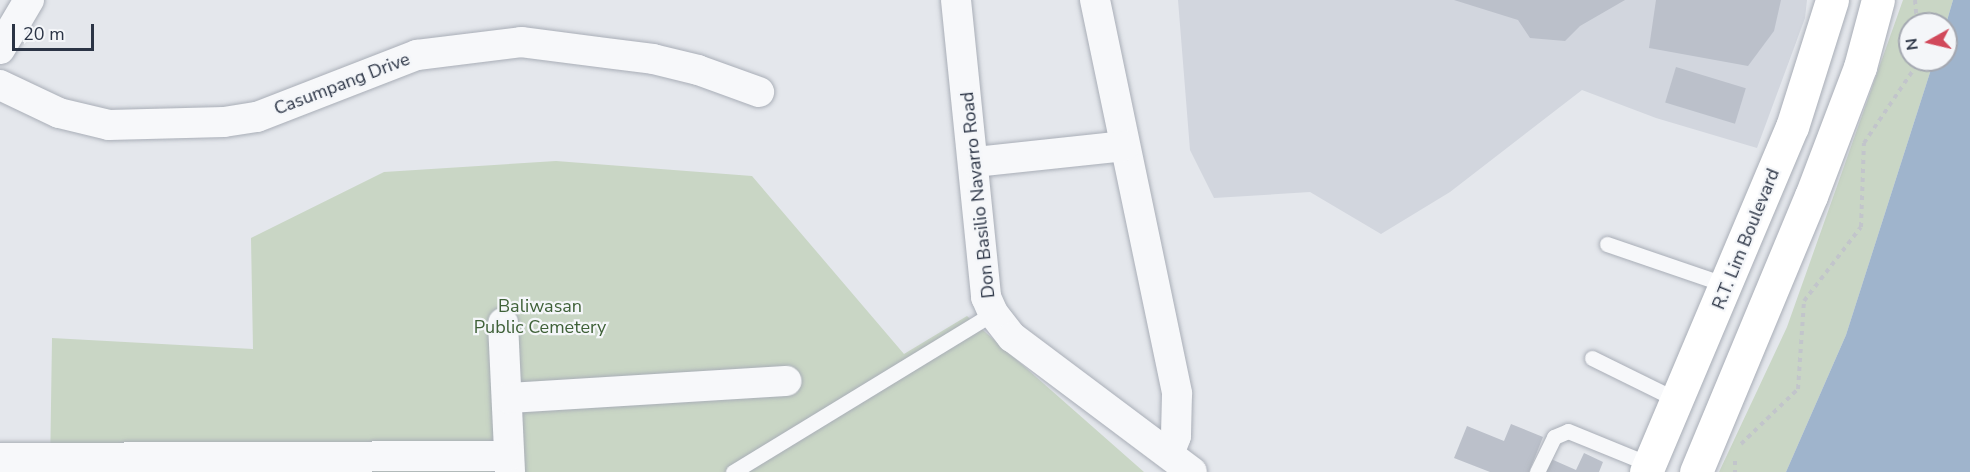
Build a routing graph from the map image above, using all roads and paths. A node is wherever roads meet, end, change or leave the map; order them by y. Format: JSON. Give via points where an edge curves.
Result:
{"nodes":[{"id":1,"x":29,"y":0,"type":"edge"},
{"id":2,"x":956,"y":0,"type":"edge"},
{"id":3,"x":1095,"y":0,"type":"edge"},
{"id":4,"x":1832,"y":0,"type":"edge"},
{"id":5,"x":1878,"y":0,"type":"edge"},
{"id":6,"x":0,"y":49,"type":"edge"},
{"id":7,"x":1912,"y":72,"type":"edge"},
{"id":8,"x":0,"y":85,"type":"edge"},
{"id":9,"x":759,"y":92,"type":"dead end"},
{"id":10,"x":1124,"y":146,"type":"junction"},
{"id":11,"x":975,"y":162,"type":"junction"},
{"id":12,"x":1607,"y":244,"type":"dead end"},
{"id":13,"x":1727,"y":285,"type":"junction"},
{"id":14,"x":993,"y":313,"type":"junction"},
{"id":15,"x":504,"y":323,"type":"dead end"},
{"id":16,"x":1592,"y":358,"type":"dead end"},
{"id":17,"x":786,"y":381,"type":"dead end"},
{"id":18,"x":508,"y":398,"type":"junction"},
{"id":19,"x":1679,"y":401,"type":"junction"},
{"id":20,"x":0,"y":458,"type":"edge"},
{"id":21,"x":1181,"y":463,"type":"edge"},
{"id":22,"x":509,"y":464,"type":"edge"},
{"id":23,"x":1648,"y":468,"type":"edge"},
{"id":24,"x":733,"y":472,"type":"edge"},
{"id":25,"x":1537,"y":472,"type":"edge"},
{"id":26,"x":1696,"y":472,"type":"edge"},
{"id":27,"x":1735,"y":472,"type":"edge"}],
"edges":[{"from":1,"to":6,"type":"street"},
{"from":2,"to":11,"type":"street","name":"Don Basilio Navarro Road"},
{"from":3,"to":10,"type":"street"},
{"from":4,"to":13,"type":"main road","name":"R.T. Lim Boulevard","via":[[1792,127]]},
{"from":5,"to":26,"type":"main road","via":[[1860,67],[1811,196]]},
{"from":7,"to":27,"type":"path","via":[[1864,143],[1861,227],[1804,301],[1798,389],[1734,451]]},
{"from":8,"to":9,"type":"street","name":"Casumpang Drive","via":[[59,113],[109,125],[224,123],[257,117],[417,55],[521,42],[653,59]]},
{"from":10,"to":11,"type":"street"},
{"from":10,"to":21,"type":"street","via":[[1177,394],[1176,436]]},
{"from":11,"to":14,"type":"street","name":"Don Basilio Navarro Road","via":[[986,297]]},
{"from":12,"to":13,"type":"lane"},
{"from":13,"to":19,"type":"main road","name":"R.T. Lim Boulevard"},
{"from":14,"to":21,"type":"street","name":"Don Basilio Navarro Road","via":[[1012,337]]},
{"from":14,"to":24,"type":"lane"},
{"from":15,"to":18,"type":"street"},
{"from":16,"to":19,"type":"lane"},
{"from":17,"to":18,"type":"street"},
{"from":18,"to":22,"type":"street"},
{"from":19,"to":23,"type":"main road","name":"R.T. Lim Boulevard"},
{"from":20,"to":22,"type":"street"},
{"from":23,"to":25,"type":"lane","via":[[1568,432],[1554,437]]}]}
